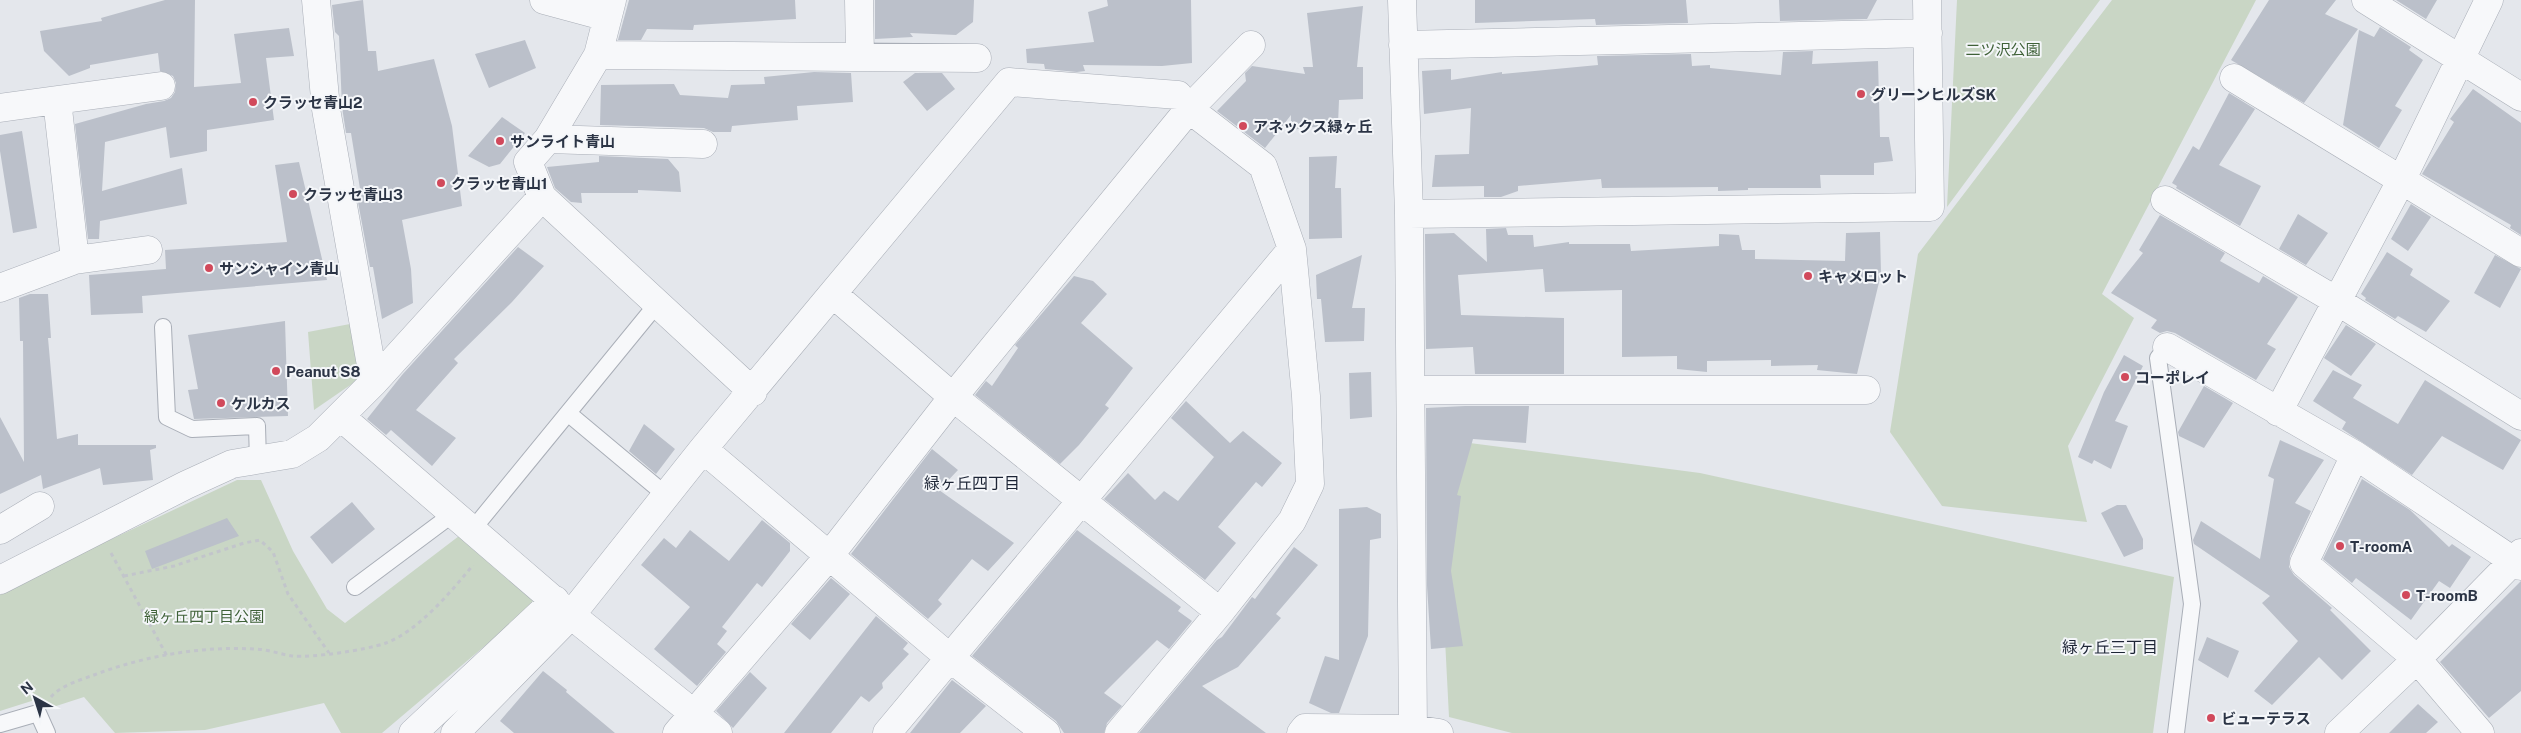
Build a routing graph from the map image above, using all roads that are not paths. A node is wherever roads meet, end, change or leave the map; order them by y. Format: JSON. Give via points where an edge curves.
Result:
{"nodes":[{"id":1,"x":316,"y":0,"type":"edge"},
{"id":2,"x":544,"y":0,"type":"edge"},
{"id":3,"x":859,"y":0,"type":"edge"},
{"id":4,"x":1402,"y":0,"type":"edge"},
{"id":5,"x":1927,"y":0,"type":"edge"},
{"id":6,"x":2366,"y":0,"type":"edge"},
{"id":7,"x":2489,"y":0,"type":"edge"},
{"id":8,"x":610,"y":8,"type":"edge"},
{"id":9,"x":1928,"y":33,"type":"junction"},
{"id":10,"x":1251,"y":45,"type":"dead end"},
{"id":11,"x":1403,"y":45,"type":"junction"},
{"id":12,"x":598,"y":55,"type":"junction"},
{"id":13,"x":860,"y":57,"type":"junction"},
{"id":14,"x":977,"y":58,"type":"dead end"},
{"id":15,"x":2462,"y":59,"type":"junction"},
{"id":16,"x":2234,"y":78,"type":"dead end"},
{"id":17,"x":161,"y":86,"type":"dead end"},
{"id":18,"x":2521,"y":96,"type":"edge"},
{"id":19,"x":57,"y":100,"type":"junction"},
{"id":20,"x":0,"y":108,"type":"edge"},
{"id":21,"x":1189,"y":109,"type":"junction"},
{"id":22,"x":548,"y":139,"type":"junction"},
{"id":23,"x":703,"y":144,"type":"dead end"},
{"id":24,"x":2402,"y":179,"type":"junction"},
{"id":25,"x":542,"y":196,"type":"junction"},
{"id":26,"x":2165,"y":200,"type":"dead end"},
{"id":27,"x":1408,"y":214,"type":"junction"},
{"id":28,"x":1292,"y":249,"type":"junction"},
{"id":29,"x":148,"y":250,"type":"dead end"},
{"id":30,"x":2521,"y":253,"type":"edge"},
{"id":31,"x":74,"y":260,"type":"junction"},
{"id":32,"x":0,"y":288,"type":"edge"},
{"id":33,"x":833,"y":294,"type":"junction"},
{"id":34,"x":2337,"y":301,"type":"junction"},
{"id":35,"x":657,"y":304,"type":"junction"},
{"id":36,"x":164,"y":328,"type":"dead end"},
{"id":37,"x":2167,"y":347,"type":"joint"},
{"id":38,"x":374,"y":382,"type":"junction"},
{"id":39,"x":1411,"y":390,"type":"junction"},
{"id":40,"x":1866,"y":390,"type":"dead end"},
{"id":41,"x":753,"y":392,"type":"junction"},
{"id":42,"x":953,"y":397,"type":"junction"},
{"id":43,"x":2278,"y":412,"type":"junction"},
{"id":44,"x":569,"y":414,"type":"junction"},
{"id":45,"x":2521,"y":416,"type":"edge"},
{"id":46,"x":341,"y":417,"type":"junction"},
{"id":47,"x":703,"y":450,"type":"junction"},
{"id":48,"x":2355,"y":454,"type":"junction"},
{"id":49,"x":258,"y":461,"type":"junction"},
{"id":50,"x":667,"y":496,"type":"junction"},
{"id":51,"x":1082,"y":498,"type":"junction"},
{"id":52,"x":40,"y":506,"type":"dead end"},
{"id":53,"x":472,"y":527,"type":"junction"},
{"id":54,"x":0,"y":530,"type":"edge"},
{"id":55,"x":829,"y":556,"type":"junction"},
{"id":56,"x":2518,"y":560,"type":"edge"},
{"id":57,"x":0,"y":580,"type":"edge"},
{"id":58,"x":355,"y":587,"type":"dead end"},
{"id":59,"x":563,"y":608,"type":"junction"},
{"id":60,"x":1220,"y":612,"type":"junction"},
{"id":61,"x":950,"y":658,"type":"junction"},
{"id":62,"x":2417,"y":659,"type":"junction"},
{"id":63,"x":685,"y":723,"type":"edge"},
{"id":64,"x":0,"y":724,"type":"edge"},
{"id":65,"x":1413,"y":731,"type":"edge"},
{"id":66,"x":46,"y":733,"type":"edge"},
{"id":67,"x":413,"y":733,"type":"edge"},
{"id":68,"x":455,"y":733,"type":"edge"},
{"id":69,"x":718,"y":733,"type":"edge"},
{"id":70,"x":886,"y":733,"type":"edge"},
{"id":71,"x":1046,"y":733,"type":"edge"},
{"id":72,"x":1119,"y":733,"type":"edge"},
{"id":73,"x":1301,"y":733,"type":"edge"},
{"id":74,"x":1439,"y":733,"type":"edge"},
{"id":75,"x":2176,"y":733,"type":"edge"},
{"id":76,"x":2339,"y":733,"type":"edge"},
{"id":77,"x":2480,"y":733,"type":"edge"}],
"edges":[{"from":1,"to":38,"type":"street","via":[[326,109]]},
{"from":2,"to":8,"type":"street"},
{"from":3,"to":13,"type":"street"},
{"from":4,"to":11,"type":"street"},
{"from":5,"to":9,"type":"street"},
{"from":6,"to":15,"type":"street"},
{"from":7,"to":15,"type":"street"},
{"from":8,"to":12,"type":"street"},
{"from":9,"to":11,"type":"street"},
{"from":9,"to":27,"type":"street","via":[[1930,207]]},
{"from":10,"to":21,"type":"street"},
{"from":11,"to":27,"type":"street"},
{"from":12,"to":13,"type":"street"},
{"from":12,"to":22,"type":"street"},
{"from":13,"to":14,"type":"street"},
{"from":15,"to":18,"type":"street"},
{"from":15,"to":24,"type":"street"},
{"from":16,"to":24,"type":"street"},
{"from":17,"to":19,"type":"street"},
{"from":19,"to":20,"type":"street"},
{"from":19,"to":31,"type":"street"},
{"from":21,"to":28,"type":"street","via":[[1263,166]]},
{"from":21,"to":33,"type":"street","via":[[1178,95],[1009,82]]},
{"from":21,"to":42,"type":"street"},
{"from":22,"to":23,"type":"street"},
{"from":22,"to":25,"type":"street","via":[[528,162]]},
{"from":24,"to":30,"type":"street"},
{"from":24,"to":34,"type":"street"},
{"from":25,"to":35,"type":"street"},
{"from":25,"to":38,"type":"street"},
{"from":26,"to":34,"type":"street"},
{"from":27,"to":39,"type":"street"},
{"from":28,"to":51,"type":"street"},
{"from":28,"to":60,"type":"street","via":[[1306,396],[1310,484],[1292,521]]},
{"from":29,"to":31,"type":"street"},
{"from":31,"to":32,"type":"street"},
{"from":33,"to":41,"type":"street"},
{"from":33,"to":42,"type":"street"},
{"from":34,"to":43,"type":"street"},
{"from":34,"to":45,"type":"street"},
{"from":35,"to":41,"type":"street"},
{"from":35,"to":44,"type":"lane"},
{"from":36,"to":49,"type":"lane","via":[[167,417],[192,429],[257,426]]},
{"from":37,"to":43,"type":"street"},
{"from":37,"to":75,"type":"lane","via":[[2158,358],[2192,604]]},
{"from":38,"to":46,"type":"street"},
{"from":39,"to":40,"type":"street"},
{"from":39,"to":65,"type":"street"},
{"from":41,"to":47,"type":"street"},
{"from":42,"to":51,"type":"street"},
{"from":42,"to":55,"type":"street"},
{"from":43,"to":48,"type":"street"},
{"from":44,"to":50,"type":"lane"},
{"from":44,"to":53,"type":"lane"},
{"from":46,"to":49,"type":"street","via":[[318,438],[292,454]]},
{"from":46,"to":53,"type":"street"},
{"from":47,"to":50,"type":"street"},
{"from":47,"to":55,"type":"street"},
{"from":48,"to":56,"type":"street"},
{"from":48,"to":62,"type":"street","via":[[2304,563]]},
{"from":49,"to":57,"type":"street","via":[[232,464],[186,485]]},
{"from":50,"to":59,"type":"street"},
{"from":51,"to":60,"type":"street"},
{"from":51,"to":61,"type":"street"},
{"from":52,"to":54,"type":"street"},
{"from":53,"to":58,"type":"lane"},
{"from":53,"to":59,"type":"street"},
{"from":55,"to":61,"type":"street"},
{"from":55,"to":63,"type":"street"},
{"from":56,"to":62,"type":"street"},
{"from":59,"to":63,"type":"street"},
{"from":59,"to":67,"type":"street"},
{"from":59,"to":68,"type":"street"},
{"from":60,"to":72,"type":"street"},
{"from":61,"to":70,"type":"street"},
{"from":61,"to":71,"type":"street"},
{"from":62,"to":76,"type":"street"},
{"from":62,"to":77,"type":"street"},
{"from":63,"to":69,"type":"street"},
{"from":64,"to":66,"type":"lane","via":[[38,713]]},
{"from":65,"to":73,"type":"street","via":[[1305,728]]},
{"from":65,"to":74,"type":"street"}]}
